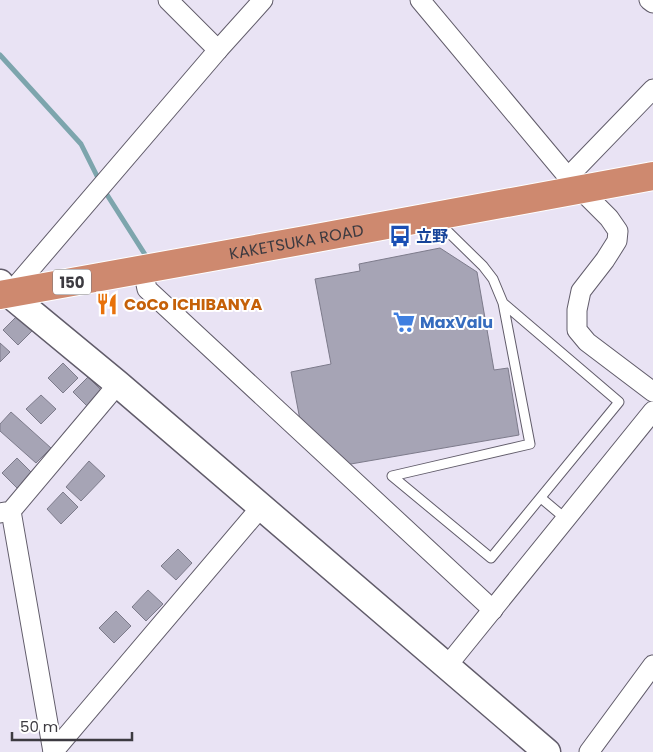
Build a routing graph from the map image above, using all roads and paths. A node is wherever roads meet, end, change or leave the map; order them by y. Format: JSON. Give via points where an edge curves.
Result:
{"nodes":[{"id":1,"x":168,"y":0,"type":"edge"},
{"id":2,"x":263,"y":0,"type":"edge"},
{"id":3,"x":420,"y":0,"type":"edge"},
{"id":4,"x":649,"y":0,"type":"edge"},
{"id":5,"x":653,"y":4,"type":"edge"},
{"id":6,"x":218,"y":50,"type":"junction"},
{"id":7,"x":653,"y":89,"type":"edge"},
{"id":8,"x":653,"y":176,"type":"edge"},
{"id":9,"x":574,"y":183,"type":"junction"},
{"id":10,"x":432,"y":216,"type":"junction"},
{"id":11,"x":146,"y":269,"type":"junction"},
{"id":12,"x":3,"y":291,"type":"edge"},
{"id":13,"x":502,"y":303,"type":"junction"},
{"id":14,"x":118,"y":384,"type":"junction"},
{"id":15,"x":653,"y":392,"type":"edge"},
{"id":16,"x":653,"y":411,"type":"edge"},
{"id":17,"x":541,"y":498,"type":"junction"},
{"id":18,"x":261,"y":507,"type":"junction"},
{"id":19,"x":5,"y":512,"type":"edge"},
{"id":20,"x":566,"y":519,"type":"junction"},
{"id":21,"x":492,"y":610,"type":"junction"},
{"id":22,"x":653,"y":665,"type":"edge"},
{"id":23,"x":447,"y":666,"type":"junction"},
{"id":24,"x":53,"y":752,"type":"edge"},
{"id":25,"x":548,"y":752,"type":"edge"},
{"id":26,"x":589,"y":752,"type":"edge"}],
"edges":[{"from":1,"to":6,"type":"street"},
{"from":2,"to":6,"type":"street"},
{"from":3,"to":9,"type":"street"},
{"from":4,"to":5,"type":"street"},
{"from":6,"to":12,"type":"street"},
{"from":7,"to":9,"type":"street"},
{"from":8,"to":9,"type":"highway","name":"KAKETSUKA ROAD","number":"150"},
{"from":9,"to":10,"type":"highway","name":"KAKETSUKA ROAD","number":"150"},
{"from":9,"to":15,"type":"street","via":[[618,231],[617,241],[581,291],[577,330],[587,342]]},
{"from":10,"to":11,"type":"highway","name":"KAKETSUKA ROAD","number":"150"},
{"from":10,"to":13,"type":"lane","via":[[493,278]]},
{"from":11,"to":12,"type":"highway","name":"KAKETSUKA ROAD","number":"150"},
{"from":11,"to":21,"type":"street","via":[[147,289]]},
{"from":12,"to":14,"type":"street"},
{"from":13,"to":17,"type":"lane","via":[[619,402]]},
{"from":13,"to":17,"type":"lane","via":[[530,444],[392,476],[491,558]]},
{"from":14,"to":18,"type":"street"},
{"from":14,"to":19,"type":"street"},
{"from":16,"to":20,"type":"street"},
{"from":17,"to":20,"type":"lane"},
{"from":18,"to":23,"type":"street"},
{"from":18,"to":24,"type":"street"},
{"from":19,"to":24,"type":"street"},
{"from":20,"to":21,"type":"street"},
{"from":21,"to":23,"type":"street"},
{"from":22,"to":26,"type":"street"},
{"from":23,"to":25,"type":"street"}]}
